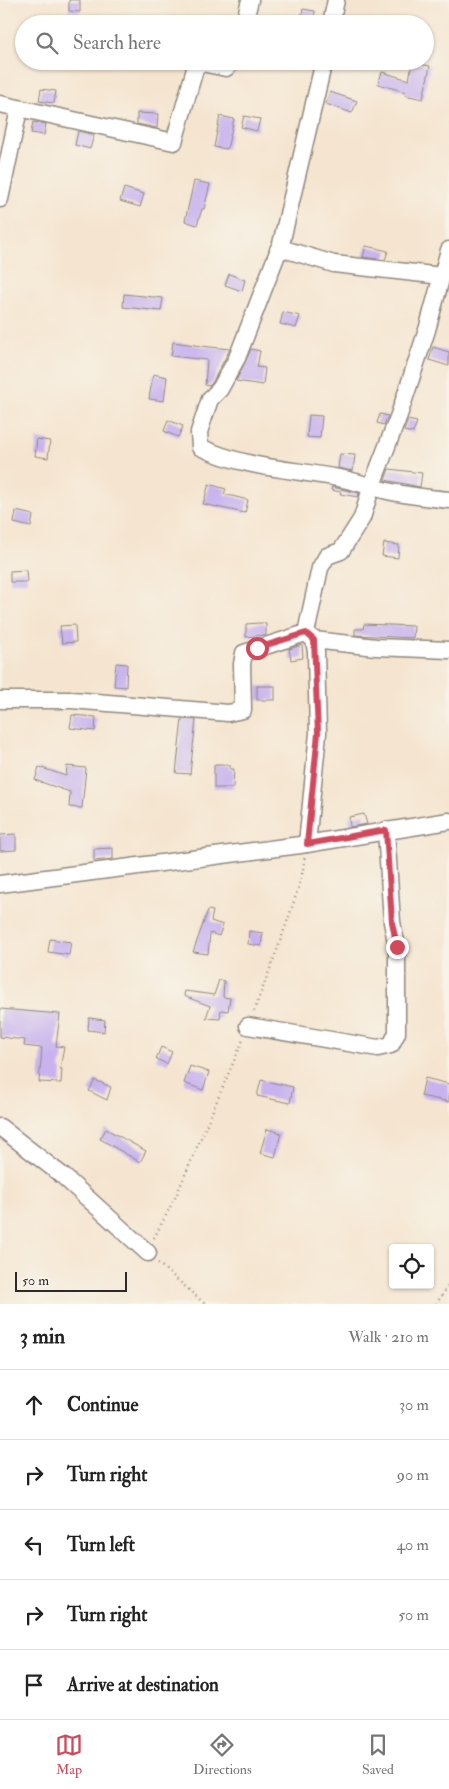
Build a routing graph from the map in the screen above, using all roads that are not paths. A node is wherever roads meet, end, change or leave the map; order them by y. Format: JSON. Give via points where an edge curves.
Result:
{"nodes":[{"id":1,"x":250,"y":0,"type":"edge"},
{"id":2,"x":336,"y":0,"type":"edge"},
{"id":3,"x":246,"y":15,"type":"edge"},
{"id":4,"x":333,"y":15,"type":"edge"},
{"id":5,"x":195,"y":70,"type":"edge"},
{"id":6,"x":322,"y":70,"type":"edge"},
{"id":7,"x":0,"y":104,"type":"edge"},
{"id":8,"x":19,"y":109,"type":"junction"},
{"id":9,"x":0,"y":199,"type":"edge"},
{"id":10,"x":278,"y":250,"type":"junction"},
{"id":11,"x":449,"y":250,"type":"edge"},
{"id":12,"x":442,"y":276,"type":"junction"},
{"id":13,"x":372,"y":485,"type":"junction"},
{"id":14,"x":449,"y":500,"type":"edge"},
{"id":15,"x":310,"y":636,"type":"junction"},
{"id":16,"x":449,"y":650,"type":"edge"},
{"id":17,"x":0,"y":700,"type":"edge"},
{"id":18,"x":449,"y":820,"type":"edge"},
{"id":19,"x":386,"y":830,"type":"junction"},
{"id":20,"x":303,"y":844,"type":"junction"},
{"id":21,"x":0,"y":884,"type":"edge"},
{"id":22,"x":248,"y":1026,"type":"road end"},
{"id":23,"x":0,"y":1127,"type":"edge"},
{"id":24,"x":148,"y":1253,"type":"road end"}],
"edges":[{"from":1,"to":3,"type":"street"},
{"from":2,"to":4,"type":"street"},
{"from":5,"to":8,"type":"street","via":[[174,142]]},
{"from":6,"to":10,"type":"street"},
{"from":7,"to":8,"type":"street"},
{"from":8,"to":9,"type":"street"},
{"from":10,"to":12,"type":"street","via":[[334,264]]},
{"from":10,"to":13,"type":"street","via":[[237,358],[220,389],[210,399],[199,432],[200,447],[223,458],[247,464]]},
{"from":11,"to":12,"type":"street"},
{"from":12,"to":13,"type":"street","via":[[399,415]]},
{"from":13,"to":14,"type":"street","via":[[392,492]]},
{"from":13,"to":15,"type":"street","via":[[362,518],[341,551],[323,560]]},
{"from":15,"to":16,"type":"street","via":[[376,648]]},
{"from":15,"to":17,"type":"street","via":[[244,653],[243,710],[228,713],[72,700]]},
{"from":15,"to":20,"type":"street","via":[[318,733]]},
{"from":18,"to":19,"type":"street"},
{"from":19,"to":20,"type":"street"},
{"from":19,"to":22,"type":"street","via":[[392,922],[397,947],[397,1033],[391,1044],[378,1048]]},
{"from":20,"to":21,"type":"street"},
{"from":23,"to":24,"type":"street","via":[[63,1176]]}]}
